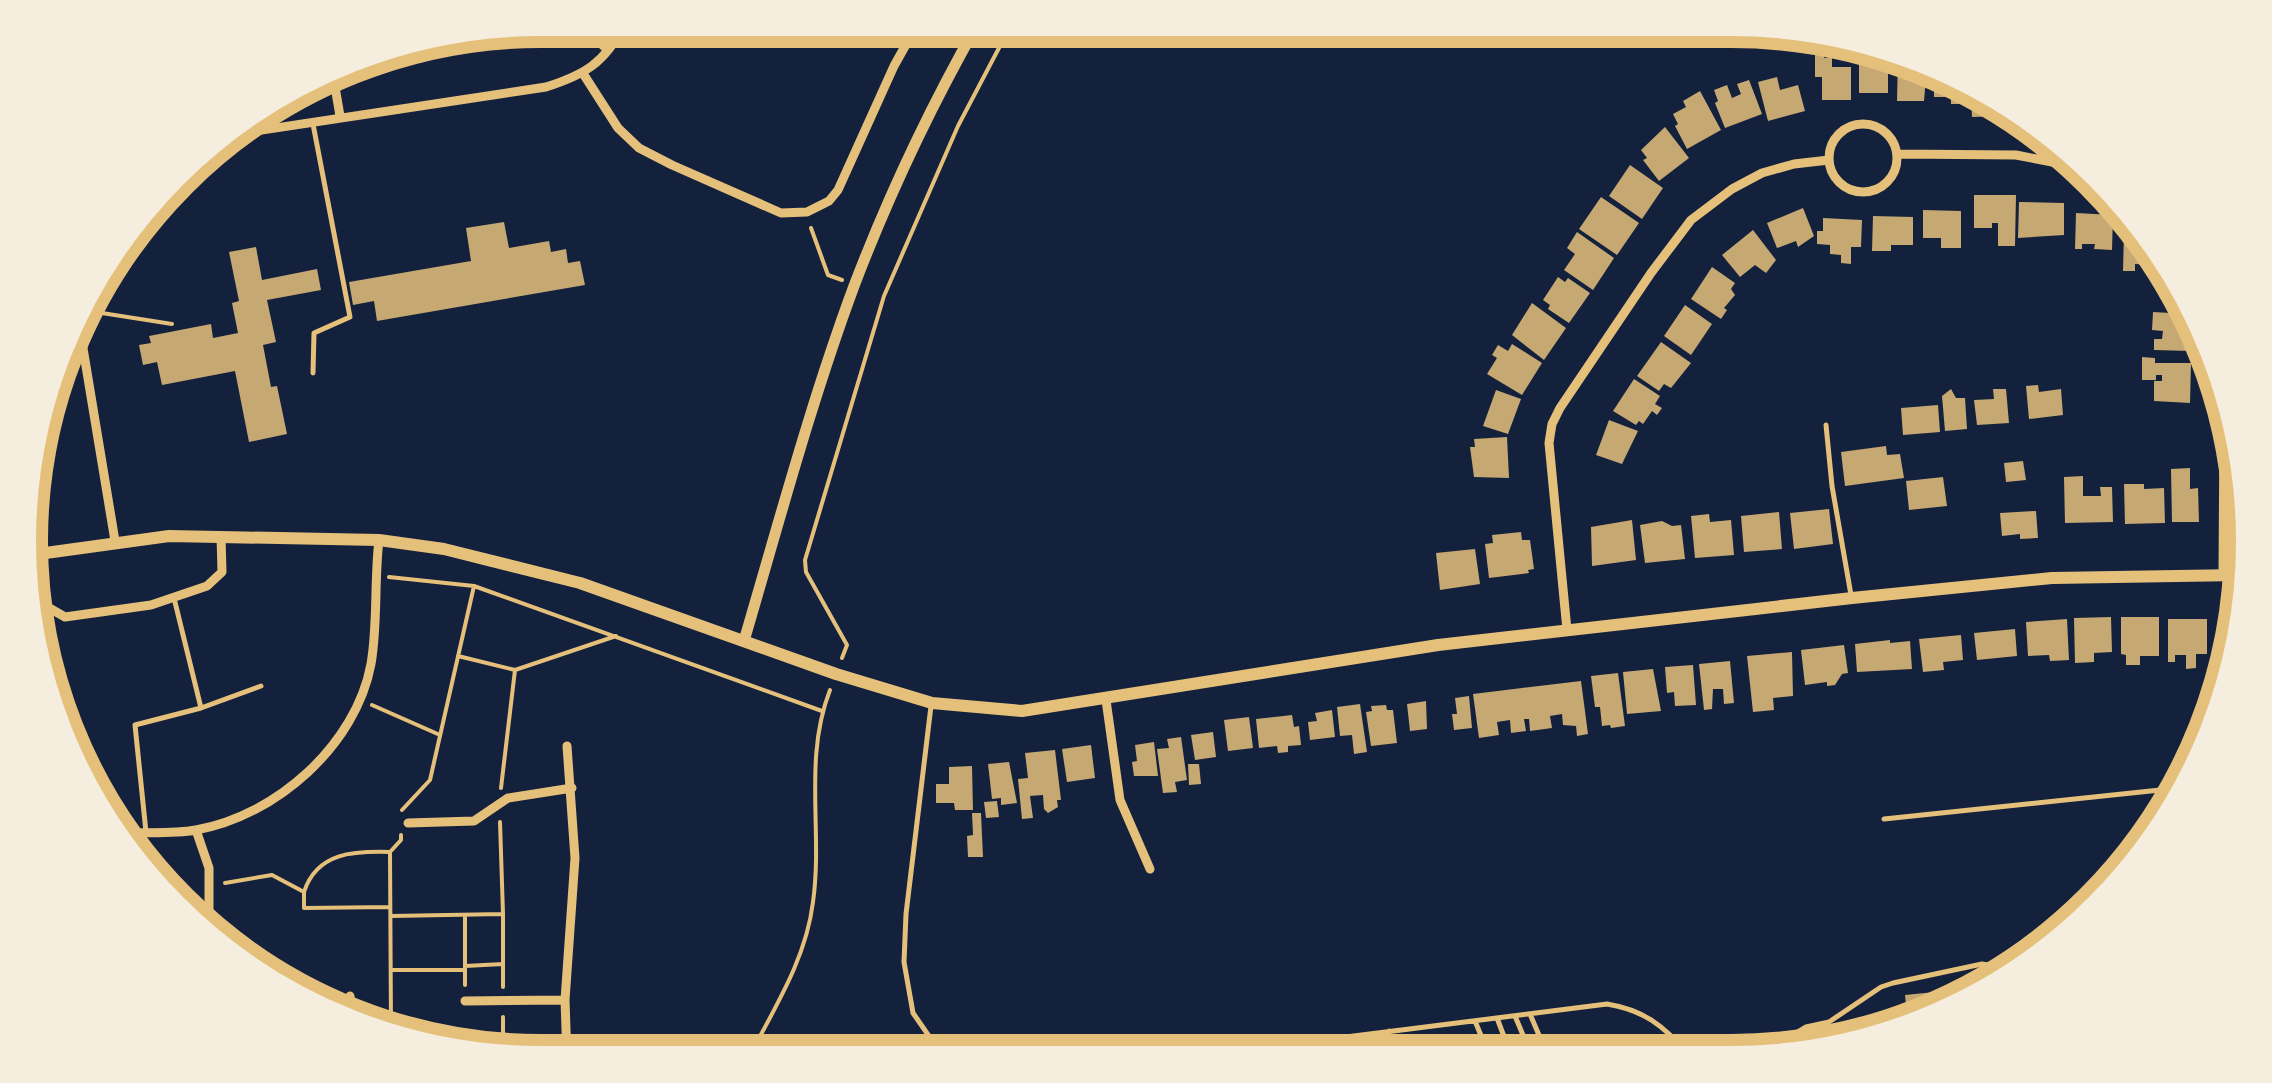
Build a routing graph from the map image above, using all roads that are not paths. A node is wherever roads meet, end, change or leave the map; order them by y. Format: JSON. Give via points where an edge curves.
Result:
{"nodes":[{"id":1,"x":596,"y":42,"type":"edge"},
{"id":2,"x":612,"y":42,"type":"edge"},
{"id":3,"x":907,"y":42,"type":"edge"},
{"id":4,"x":968,"y":42,"type":"edge"},
{"id":5,"x":606,"y":51,"type":"junction"},
{"id":6,"x":584,"y":75,"type":"junction"},
{"id":7,"x":336,"y":87,"type":"edge"},
{"id":8,"x":340,"y":116,"type":"junction"},
{"id":9,"x":313,"y":121,"type":"junction"},
{"id":10,"x":260,"y":130,"type":"edge"},
{"id":11,"x":1898,"y":154,"type":"junction"},
{"id":12,"x":1829,"y":160,"type":"junction"},
{"id":13,"x":2055,"y":162,"type":"edge"},
{"id":14,"x":83,"y":345,"type":"edge"},
{"id":15,"x":313,"y":373,"type":"dead end"},
{"id":16,"x":1826,"y":424,"type":"dead end"},
{"id":17,"x":2224,"y":468,"type":"edge"},
{"id":18,"x":221,"y":536,"type":"junction"},
{"id":19,"x":378,"y":540,"type":"junction"},
{"id":20,"x":115,"y":541,"type":"junction"},
{"id":21,"x":43,"y":553,"type":"edge"},
{"id":22,"x":2223,"y":574,"type":"junction"},
{"id":23,"x":2228,"y":574,"type":"edge"},
{"id":24,"x":174,"y":598,"type":"junction"},
{"id":25,"x":1852,"y":598,"type":"junction"},
{"id":26,"x":47,"y":606,"type":"edge"},
{"id":27,"x":1567,"y":630,"type":"junction"},
{"id":28,"x":744,"y":641,"type":"junction"},
{"id":29,"x":260,"y":686,"type":"dead end"},
{"id":30,"x":1106,"y":700,"type":"junction"},
{"id":31,"x":932,"y":703,"type":"junction"},
{"id":32,"x":202,"y":708,"type":"junction"},
{"id":33,"x":567,"y":746,"type":"dead end"},
{"id":34,"x":572,"y":788,"type":"junction"},
{"id":35,"x":2164,"y":790,"type":"edge"},
{"id":36,"x":1884,"y":819,"type":"dead end"},
{"id":37,"x":408,"y":822,"type":"dead end"},
{"id":38,"x":196,"y":830,"type":"junction"},
{"id":39,"x":137,"y":832,"type":"edge"},
{"id":40,"x":146,"y":832,"type":"junction"},
{"id":41,"x":1150,"y":869,"type":"dead end"},
{"id":42,"x":210,"y":915,"type":"edge"},
{"id":43,"x":1993,"y":966,"type":"edge"},
{"id":44,"x":350,"y":996,"type":"dead end"},
{"id":45,"x":565,"y":1000,"type":"junction"},
{"id":46,"x":465,"y":1001,"type":"road end"},
{"id":47,"x":350,"y":1003,"type":"edge"},
{"id":48,"x":1530,"y":1014,"type":"junction"},
{"id":49,"x":1515,"y":1016,"type":"junction"},
{"id":50,"x":1496,"y":1018,"type":"junction"},
{"id":51,"x":1475,"y":1020,"type":"junction"},
{"id":52,"x":1389,"y":1032,"type":"junction"},
{"id":53,"x":1793,"y":1036,"type":"edge"},
{"id":54,"x":566,"y":1040,"type":"edge"},
{"id":55,"x":932,"y":1040,"type":"edge"},
{"id":56,"x":1318,"y":1040,"type":"edge"},
{"id":57,"x":1392,"y":1040,"type":"edge"},
{"id":58,"x":1483,"y":1040,"type":"edge"},
{"id":59,"x":1505,"y":1040,"type":"edge"},
{"id":60,"x":1525,"y":1040,"type":"edge"},
{"id":61,"x":1540,"y":1040,"type":"edge"},
{"id":62,"x":1674,"y":1040,"type":"edge"}],
"edges":[{"from":1,"to":5,"type":"lane"},
{"from":2,"to":5,"type":"street"},
{"from":3,"to":6,"type":"street","via":[[838,190],[808,212],[781,212],[639,148]]},
{"from":4,"to":28,"type":"street","via":[[854,285]]},
{"from":5,"to":6,"type":"street"},
{"from":6,"to":8,"type":"street","via":[[546,87]]},
{"from":7,"to":8,"type":"street"},
{"from":8,"to":9,"type":"street"},
{"from":9,"to":10,"type":"street"},
{"from":9,"to":15,"type":"lane","via":[[350,317],[314,333]]},
{"from":11,"to":12,"type":"street","via":[[1889,134],[1860,123],[1834,139]]},
{"from":11,"to":12,"type":"street","via":[[1893,175],[1866,192],[1845,187]]},
{"from":11,"to":13,"type":"street","via":[[2016,154]]},
{"from":12,"to":27,"type":"street","via":[[1762,173],[1690,220],[1560,408],[1548,442]]},
{"from":14,"to":20,"type":"street"},
{"from":16,"to":25,"type":"lane"},
{"from":17,"to":22,"type":"street"},
{"from":18,"to":19,"type":"main road"},
{"from":18,"to":20,"type":"main road"},
{"from":18,"to":24,"type":"street","via":[[222,572],[208,586]]},
{"from":19,"to":28,"type":"main road","via":[[580,582]]},
{"from":19,"to":38,"type":"street","via":[[371,664],[334,744],[310,772],[264,805]]},
{"from":20,"to":21,"type":"main road"},
{"from":22,"to":23,"type":"main road"},
{"from":22,"to":25,"type":"main road","via":[[2052,578]]},
{"from":24,"to":26,"type":"street","via":[[64,617]]},
{"from":24,"to":32,"type":"lane"},
{"from":25,"to":27,"type":"main road"},
{"from":27,"to":30,"type":"main road"},
{"from":28,"to":31,"type":"main road"},
{"from":29,"to":32,"type":"lane"},
{"from":30,"to":31,"type":"main road","via":[[1022,712]]},
{"from":30,"to":41,"type":"street","via":[[1120,800]]},
{"from":31,"to":55,"type":"lane","via":[[904,962],[913,1013]]},
{"from":32,"to":40,"type":"lane","via":[[135,726]]},
{"from":33,"to":34,"type":"street"},
{"from":34,"to":37,"type":"street","via":[[508,798],[474,821]]},
{"from":34,"to":45,"type":"street","via":[[575,858]]},
{"from":35,"to":36,"type":"lane"},
{"from":38,"to":40,"type":"street"},
{"from":38,"to":42,"type":"street","via":[[209,868]]},
{"from":39,"to":40,"type":"street"},
{"from":43,"to":53,"type":"lane","via":[[1881,987],[1829,1022]]},
{"from":44,"to":47,"type":"street"},
{"from":45,"to":46,"type":"street"},
{"from":45,"to":54,"type":"street"},
{"from":48,"to":49,"type":"lane"},
{"from":48,"to":61,"type":"lane"},
{"from":48,"to":62,"type":"lane","via":[[1607,1004],[1632,1008]]},
{"from":49,"to":50,"type":"lane"},
{"from":49,"to":60,"type":"lane"},
{"from":50,"to":51,"type":"lane"},
{"from":50,"to":59,"type":"lane"},
{"from":51,"to":52,"type":"lane"},
{"from":51,"to":58,"type":"lane"},
{"from":52,"to":56,"type":"lane"},
{"from":52,"to":57,"type":"lane"}]}
